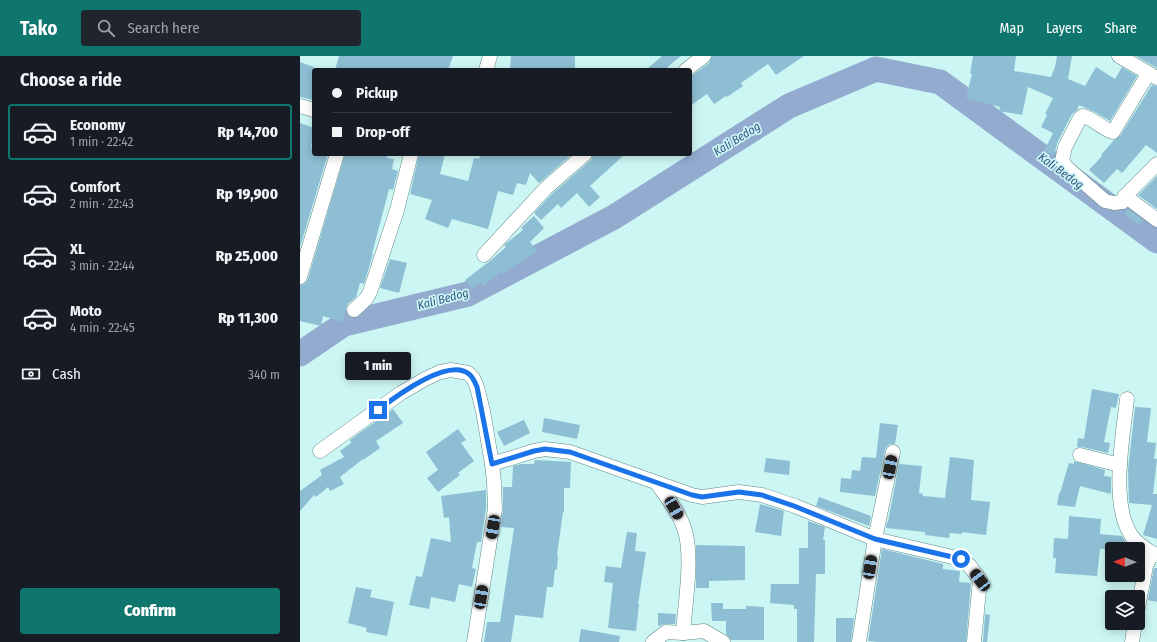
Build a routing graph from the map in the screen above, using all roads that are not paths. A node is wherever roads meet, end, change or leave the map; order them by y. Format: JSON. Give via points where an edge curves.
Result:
{"nodes":[{"id":1,"x":490,"y":56,"type":"edge"},
{"id":2,"x":704,"y":56,"type":"edge"},
{"id":3,"x":1119,"y":56,"type":"edge"},
{"id":4,"x":487,"y":68,"type":"edge"},
{"id":5,"x":689,"y":68,"type":"edge"},
{"id":6,"x":1152,"y":76,"type":"edge"},
{"id":7,"x":300,"y":106,"type":"edge"},
{"id":8,"x":312,"y":109,"type":"edge"},
{"id":9,"x":335,"y":156,"type":"edge"},
{"id":10,"x":410,"y":156,"type":"edge"},
{"id":11,"x":583,"y":156,"type":"edge"},
{"id":12,"x":1156,"y":166,"type":"edge"},
{"id":13,"x":1125,"y":196,"type":"junction"},
{"id":14,"x":1157,"y":220,"type":"edge"},
{"id":15,"x":484,"y":255,"type":"dead end"},
{"id":16,"x":300,"y":277,"type":"edge"},
{"id":17,"x":354,"y":310,"type":"dead end"},
{"id":18,"x":1127,"y":399,"type":"dead end"},
{"id":19,"x":320,"y":451,"type":"dead end"},
{"id":20,"x":893,"y":452,"type":"dead end"},
{"id":21,"x":1080,"y":455,"type":"dead end"},
{"id":22,"x":492,"y":464,"type":"junction"},
{"id":23,"x":1120,"y":465,"type":"junction"},
{"id":24,"x":657,"y":483,"type":"junction"},
{"id":25,"x":875,"y":539,"type":"junction"},
{"id":26,"x":1154,"y":554,"type":"edge"},
{"id":27,"x":1141,"y":590,"type":"edge"},
{"id":28,"x":1135,"y":630,"type":"edge"},
{"id":29,"x":683,"y":633,"type":"junction"},
{"id":30,"x":474,"y":642,"type":"edge"},
{"id":31,"x":653,"y":642,"type":"edge"},
{"id":32,"x":723,"y":642,"type":"edge"},
{"id":33,"x":859,"y":642,"type":"edge"},
{"id":34,"x":974,"y":642,"type":"edge"},
{"id":35,"x":1132,"y":642,"type":"edge"}],
"edges":[{"from":1,"to":4,"type":"street"},
{"from":2,"to":5,"type":"street"},
{"from":3,"to":6,"type":"street"},
{"from":6,"to":13,"type":"street","via":[[1114,132],[1083,116],[1063,155],[1062,161],[1066,167],[1105,201],[1122,202]]},
{"from":7,"to":8,"type":"street"},
{"from":9,"to":16,"type":"street"},
{"from":10,"to":17,"type":"street","via":[[397,210],[370,292]]},
{"from":11,"to":15,"type":"street","via":[[546,188]]},
{"from":12,"to":13,"type":"street"},
{"from":13,"to":14,"type":"street"},
{"from":18,"to":23,"type":"street"},
{"from":19,"to":22,"type":"street","via":[[401,393],[440,372],[460,371],[468,373],[477,387]]},
{"from":20,"to":25,"type":"street"},
{"from":21,"to":23,"type":"street"},
{"from":22,"to":24,"type":"street","via":[[534,451],[556,450],[582,455]]},
{"from":22,"to":30,"type":"street","via":[[495,509]]},
{"from":23,"to":26,"type":"street","via":[[1122,515],[1131,535]]},
{"from":24,"to":25,"type":"street","via":[[702,497],[739,492],[762,495]]},
{"from":24,"to":29,"type":"street","via":[[678,515],[685,531],[688,563]]},
{"from":25,"to":33,"type":"street"},
{"from":25,"to":34,"type":"street","via":[[961,559],[969,566],[980,580]]},
{"from":26,"to":27,"type":"street","via":[[1146,566]]},
{"from":28,"to":35,"type":"street"},
{"from":29,"to":31,"type":"street","via":[[666,632]]},
{"from":29,"to":32,"type":"street","via":[[704,630]]}]}
